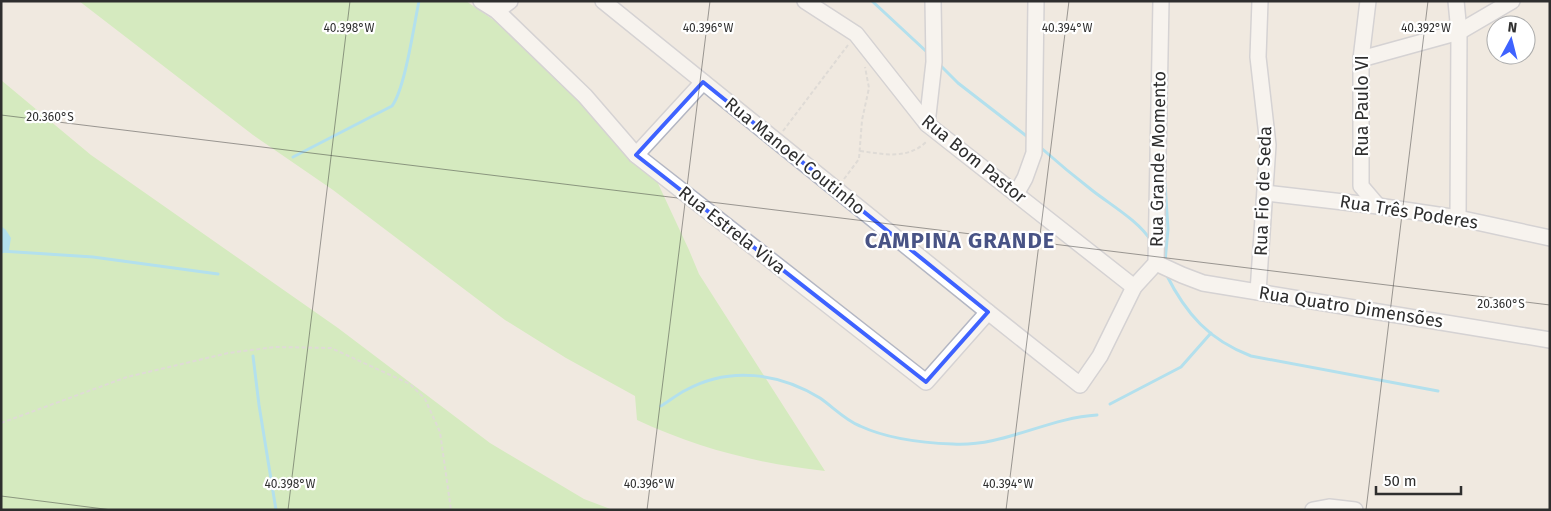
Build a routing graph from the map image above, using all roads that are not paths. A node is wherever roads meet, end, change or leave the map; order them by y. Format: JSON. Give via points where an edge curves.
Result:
{"nodes":[{"id":1,"x":481,"y":1,"type":"edge"},
{"id":2,"x":510,"y":1,"type":"edge"},
{"id":3,"x":604,"y":1,"type":"edge"},
{"id":4,"x":805,"y":1,"type":"edge"},
{"id":5,"x":933,"y":1,"type":"edge"},
{"id":6,"x":1036,"y":1,"type":"edge"},
{"id":7,"x":1161,"y":1,"type":"edge"},
{"id":8,"x":1260,"y":1,"type":"edge"},
{"id":9,"x":1368,"y":1,"type":"edge"},
{"id":10,"x":1456,"y":1,"type":"edge"},
{"id":11,"x":1512,"y":1,"type":"edge"},
{"id":12,"x":497,"y":11,"type":"junction"},
{"id":13,"x":1459,"y":32,"type":"junction"},
{"id":14,"x":1361,"y":59,"type":"junction"},
{"id":15,"x":703,"y":82,"type":"junction"},
{"id":16,"x":927,"y":124,"type":"junction"},
{"id":17,"x":636,"y":155,"type":"junction"},
{"id":18,"x":1266,"y":193,"type":"junction"},
{"id":19,"x":1016,"y":194,"type":"junction"},
{"id":20,"x":1378,"y":206,"type":"junction"},
{"id":21,"x":1458,"y":218,"type":"junction"},
{"id":22,"x":1550,"y":238,"type":"edge"},
{"id":23,"x":1156,"y":263,"type":"junction"},
{"id":24,"x":1134,"y":287,"type":"junction"},
{"id":25,"x":1258,"y":292,"type":"junction"},
{"id":26,"x":988,"y":312,"type":"junction"},
{"id":27,"x":1550,"y":340,"type":"edge"},
{"id":28,"x":1080,"y":385,"type":"joint"},
{"id":29,"x":1312,"y":510,"type":"edge"},
{"id":30,"x":1355,"y":510,"type":"edge"}],
"edges":[{"from":1,"to":12,"type":"street","name":"Rua Estrela Viva"},
{"from":2,"to":12,"type":"street"},
{"from":3,"to":15,"type":"street","name":"Rua Manoel Coutinho"},
{"from":4,"to":16,"type":"street","name":"Rua Bom Pastor","via":[[856,34]]},
{"from":5,"to":16,"type":"street","via":[[934,62]]},
{"from":6,"to":19,"type":"street","via":[[1034,153]]},
{"from":7,"to":23,"type":"street","name":"Rua Grande Momento"},
{"from":8,"to":18,"type":"street","name":"Rua Fio de Seda","via":[[1258,57],[1268,145]]},
{"from":9,"to":14,"type":"street","name":"Rua Paulo VI"},
{"from":10,"to":13,"type":"street"},
{"from":11,"to":13,"type":"street"},
{"from":12,"to":17,"type":"street","name":"Rua Estrela Viva","via":[[585,96]]},
{"from":13,"to":14,"type":"street"},
{"from":13,"to":21,"type":"street"},
{"from":14,"to":20,"type":"street","name":"Rua Paulo VI","via":[[1362,186]]},
{"from":15,"to":17,"type":"street"},
{"from":15,"to":26,"type":"street","name":"Rua Manoel Coutinho"},
{"from":16,"to":19,"type":"street","name":"Rua Bom Pastor"},
{"from":17,"to":26,"type":"street","name":"Rua Estrela Viva","via":[[926,382]]},
{"from":18,"to":20,"type":"street","name":"Rua Três Poderes"},
{"from":18,"to":25,"type":"street","name":"Rua Fio de Seda"},
{"from":19,"to":24,"type":"street","name":"Rua Bom Pastor"},
{"from":20,"to":21,"type":"street","name":"Rua Três Poderes"},
{"from":21,"to":22,"type":"street","name":"Rua Três Poderes"},
{"from":23,"to":24,"type":"street","name":"Rua Grande Momento"},
{"from":23,"to":25,"type":"street","name":"Rua Quatro Dimensões","via":[[1203,283]]},
{"from":24,"to":28,"type":"street","name":"Rua Grande Momento","via":[[1100,356]]},
{"from":25,"to":27,"type":"street","name":"Rua Quatro Dimensões"},
{"from":26,"to":28,"type":"street","name":"Rua Manoel Coutinho"},
{"from":29,"to":30,"type":"street","via":[[1329,506]]}]}
